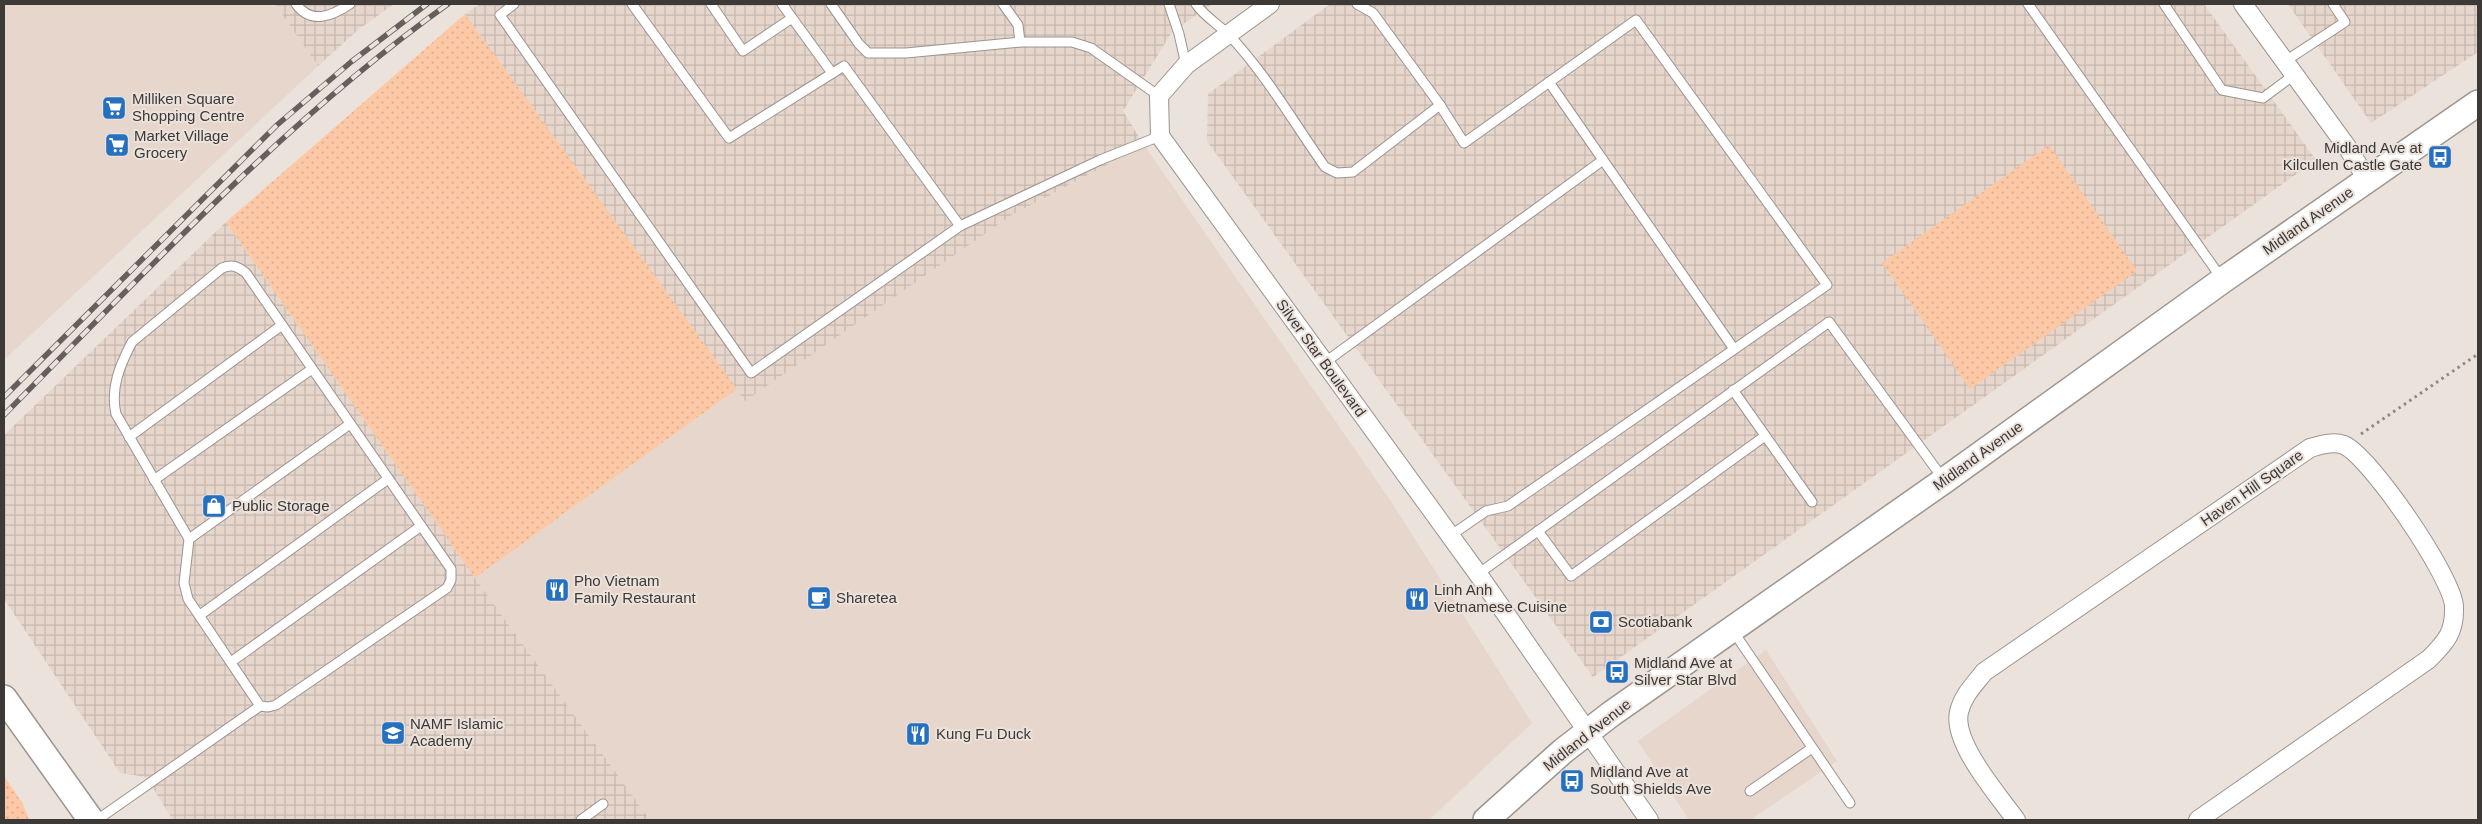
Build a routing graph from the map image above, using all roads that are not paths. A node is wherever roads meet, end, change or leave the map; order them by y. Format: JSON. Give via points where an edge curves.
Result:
{"nodes":[{"id":1,"x":296,"y":4,"type":"edge"},
{"id":2,"x":350,"y":4,"type":"edge"},
{"id":3,"x":514,"y":4,"type":"edge"},
{"id":4,"x":632,"y":4,"type":"edge"},
{"id":5,"x":711,"y":4,"type":"edge"},
{"id":6,"x":782,"y":4,"type":"edge"},
{"id":7,"x":831,"y":4,"type":"edge"},
{"id":8,"x":1003,"y":4,"type":"edge"},
{"id":9,"x":1169,"y":4,"type":"edge"},
{"id":10,"x":1196,"y":4,"type":"edge"},
{"id":11,"x":1270,"y":4,"type":"edge"},
{"id":12,"x":1357,"y":4,"type":"edge"},
{"id":13,"x":2028,"y":4,"type":"edge"},
{"id":14,"x":2164,"y":4,"type":"edge"},
{"id":15,"x":2243,"y":4,"type":"edge"},
{"id":16,"x":2333,"y":4,"type":"edge"},
{"id":17,"x":792,"y":18,"type":"junction"},
{"id":18,"x":1229,"y":35,"type":"junction"},
{"id":19,"x":1020,"y":42,"type":"junction"},
{"id":20,"x":1186,"y":65,"type":"junction"},
{"id":21,"x":2289,"y":68,"type":"junction"},
{"id":22,"x":832,"y":73,"type":"junction"},
{"id":23,"x":1549,"y":82,"type":"junction"},
{"id":24,"x":1159,"y":96,"type":"junction"},
{"id":25,"x":2478,"y":103,"type":"edge"},
{"id":26,"x":1440,"y":105,"type":"junction"},
{"id":27,"x":1160,"y":136,"type":"junction"},
{"id":28,"x":1603,"y":160,"type":"junction"},
{"id":29,"x":2367,"y":179,"type":"junction"},
{"id":30,"x":960,"y":226,"type":"junction"},
{"id":31,"x":2223,"y":280,"type":"junction"},
{"id":32,"x":282,"y":325,"type":"junction"},
{"id":33,"x":1734,"y":349,"type":"junction"},
{"id":34,"x":1324,"y":363,"type":"junction"},
{"id":35,"x":312,"y":369,"type":"junction"},
{"id":36,"x":1733,"y":390,"type":"junction"},
{"id":37,"x":350,"y":424,"type":"junction"},
{"id":38,"x":1765,"y":436,"type":"junction"},
{"id":39,"x":129,"y":437,"type":"junction"},
{"id":40,"x":388,"y":479,"type":"junction"},
{"id":41,"x":154,"y":480,"type":"junction"},
{"id":42,"x":1944,"y":480,"type":"junction"},
{"id":43,"x":1812,"y":502,"type":"dead end"},
{"id":44,"x":421,"y":526,"type":"junction"},
{"id":45,"x":1538,"y":531,"type":"junction"},
{"id":46,"x":1450,"y":536,"type":"junction"},
{"id":47,"x":189,"y":540,"type":"junction"},
{"id":48,"x":1478,"y":574,"type":"junction"},
{"id":49,"x":200,"y":615,"type":"junction"},
{"id":50,"x":1732,"y":629,"type":"junction"},
{"id":51,"x":231,"y":662,"type":"junction"},
{"id":52,"x":4,"y":698,"type":"edge"},
{"id":53,"x":260,"y":706,"type":"junction"},
{"id":54,"x":1588,"y":732,"type":"junction"},
{"id":55,"x":1812,"y":748,"type":"junction"},
{"id":56,"x":1750,"y":791,"type":"dead end"},
{"id":57,"x":1850,"y":803,"type":"dead end"},
{"id":58,"x":603,"y":804,"type":"dead end"},
{"id":59,"x":91,"y":820,"type":"edge"},
{"id":60,"x":97,"y":820,"type":"edge"},
{"id":61,"x":581,"y":820,"type":"edge"},
{"id":62,"x":1486,"y":820,"type":"edge"},
{"id":63,"x":1649,"y":820,"type":"edge"},
{"id":64,"x":2016,"y":820,"type":"edge"},
{"id":65,"x":2198,"y":820,"type":"edge"}],
"edges":[{"from":1,"to":2,"type":"lane","via":[[312,17],[322,17],[335,14]]},
{"from":3,"to":30,"type":"lane","via":[[500,15],[751,373]]},
{"from":4,"to":22,"type":"lane","via":[[729,138]]},
{"from":5,"to":17,"type":"lane","via":[[743,51]]},
{"from":6,"to":17,"type":"lane"},
{"from":7,"to":19,"type":"lane","via":[[858,44],[868,53],[906,54]]},
{"from":8,"to":19,"type":"lane","via":[[1018,25]]},
{"from":9,"to":20,"type":"lane"},
{"from":10,"to":18,"type":"lane"},
{"from":11,"to":18,"type":"street"},
{"from":12,"to":26,"type":"lane","via":[[1373,13]]},
{"from":13,"to":31,"type":"lane"},
{"from":14,"to":21,"type":"lane","via":[[2222,90],[2263,98]]},
{"from":15,"to":21,"type":"street"},
{"from":16,"to":21,"type":"lane","via":[[2345,22]]},
{"from":17,"to":22,"type":"lane"},
{"from":18,"to":20,"type":"street"},
{"from":18,"to":26,"type":"lane","via":[[1262,76],[1325,167],[1337,174],[1353,172]]},
{"from":19,"to":24,"type":"lane","via":[[1072,42],[1091,48]]},
{"from":20,"to":24,"type":"street"},
{"from":21,"to":29,"type":"street"},
{"from":22,"to":30,"type":"lane","via":[[844,66]]},
{"from":23,"to":26,"type":"lane","via":[[1464,143]]},
{"from":23,"to":28,"type":"lane"},
{"from":23,"to":33,"type":"lane","via":[[1636,20],[1827,285]]},
{"from":24,"to":27,"type":"street"},
{"from":25,"to":29,"type":"main road","name":"Midland Avenue"},
{"from":27,"to":30,"type":"lane","via":[[1100,160]]},
{"from":27,"to":34,"type":"street","name":"Silver Star Boulevard"},
{"from":28,"to":33,"type":"lane"},
{"from":28,"to":34,"type":"lane"},
{"from":29,"to":31,"type":"main road","name":"Midland Avenue"},
{"from":31,"to":42,"type":"main road","name":"Midland Avenue"},
{"from":32,"to":35,"type":"lane"},
{"from":32,"to":39,"type":"lane"},
{"from":32,"to":39,"type":"lane","via":[[246,273],[238,266],[222,268],[132,342],[124,356],[113,391],[116,414]]},
{"from":33,"to":46,"type":"lane","via":[[1508,506],[1486,511]]},
{"from":34,"to":46,"type":"street","name":"Silver Star Boulevard"},
{"from":35,"to":37,"type":"lane"},
{"from":35,"to":41,"type":"lane"},
{"from":36,"to":38,"type":"lane"},
{"from":36,"to":42,"type":"lane","via":[[1829,322]]},
{"from":36,"to":45,"type":"lane"},
{"from":37,"to":40,"type":"lane"},
{"from":37,"to":47,"type":"lane"},
{"from":38,"to":43,"type":"lane"},
{"from":38,"to":45,"type":"lane","via":[[1572,576]]},
{"from":39,"to":41,"type":"lane"},
{"from":40,"to":44,"type":"lane"},
{"from":40,"to":49,"type":"lane"},
{"from":41,"to":47,"type":"lane"},
{"from":42,"to":50,"type":"main road","name":"Midland Avenue"},
{"from":44,"to":51,"type":"lane"},
{"from":44,"to":53,"type":"lane","via":[[451,569],[447,588],[276,705]]},
{"from":45,"to":48,"type":"lane"},
{"from":46,"to":48,"type":"street","name":"Silver Star Boulevard"},
{"from":47,"to":49,"type":"lane","via":[[184,584],[188,599]]},
{"from":48,"to":54,"type":"street","name":"Silver Star Boulevard"},
{"from":49,"to":51,"type":"lane"},
{"from":50,"to":54,"type":"main road","name":"Midland Avenue"},
{"from":50,"to":55,"type":"lane"},
{"from":51,"to":53,"type":"lane"},
{"from":52,"to":59,"type":"main road"},
{"from":53,"to":60,"type":"lane"},
{"from":54,"to":62,"type":"main road","name":"Midland Avenue"},
{"from":54,"to":63,"type":"street","name":"Silver Star Boulevard"},
{"from":55,"to":56,"type":"lane"},
{"from":55,"to":57,"type":"lane"},
{"from":58,"to":61,"type":"lane"},
{"from":64,"to":65,"type":"street","name":"Haven Hill Square","via":[[1973,759],[1961,733],[1959,713],[1966,693],[1984,672],[2310,448],[2328,443],[2344,446],[2363,460],[2383,484],[2443,574],[2454,605],[2453,629],[2444,644],[2428,659]]}]}
